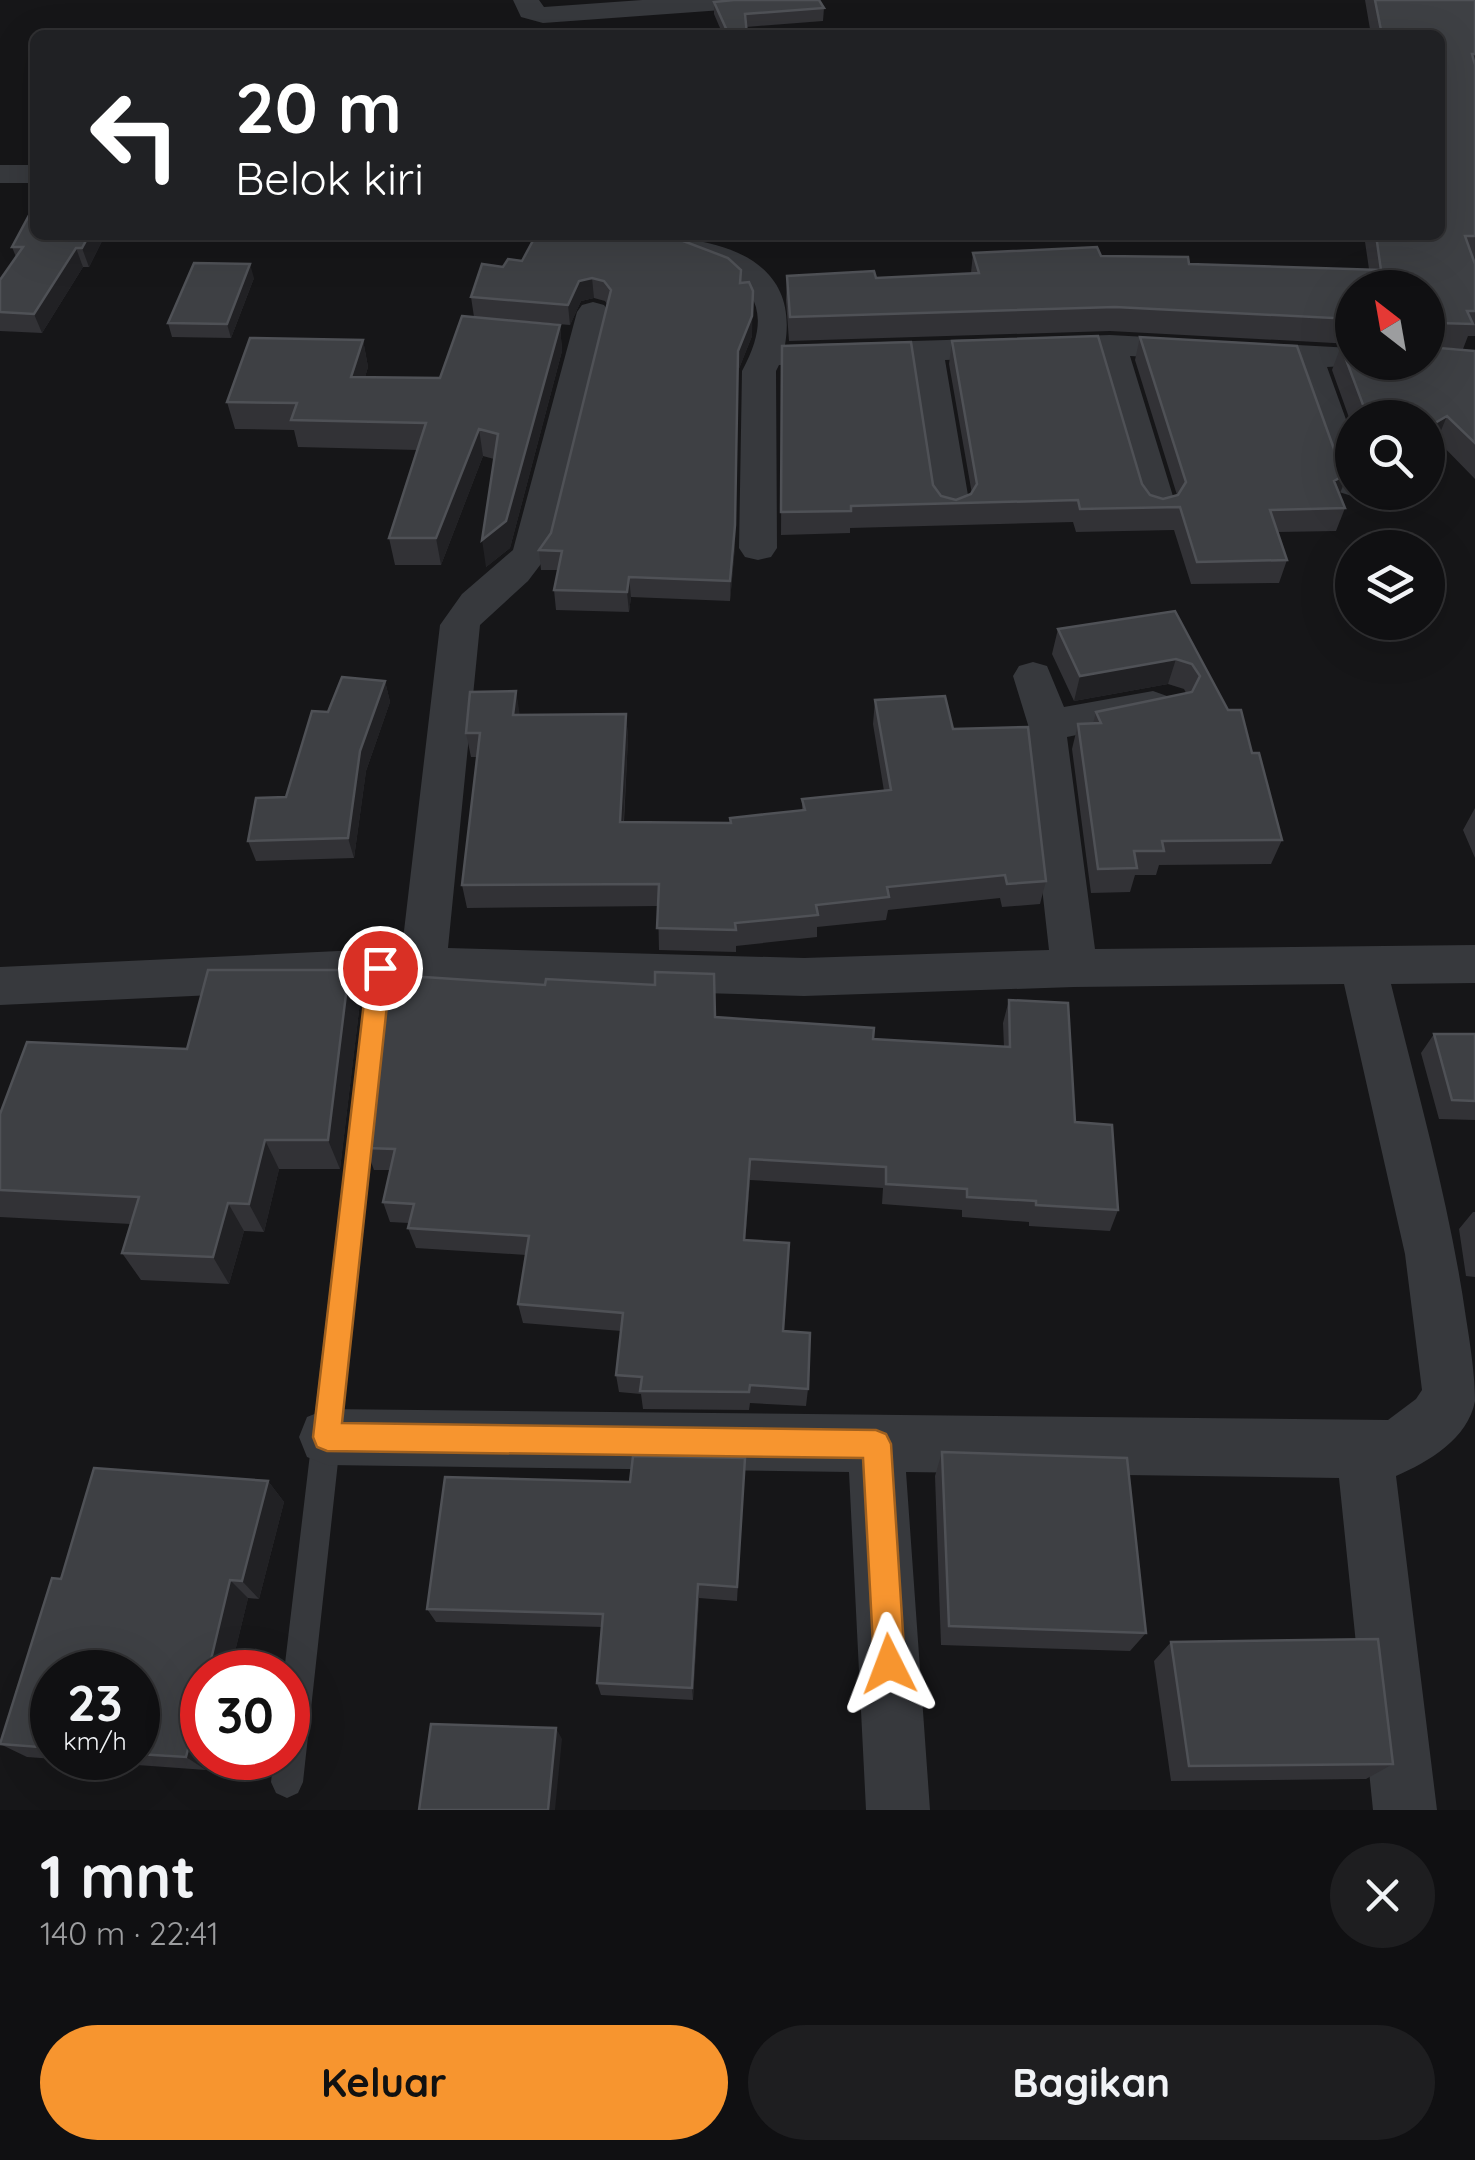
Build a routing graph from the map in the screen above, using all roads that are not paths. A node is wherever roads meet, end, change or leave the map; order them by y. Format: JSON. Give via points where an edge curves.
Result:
{"nodes":[{"id":1,"x":526,"y":0,"type":"edge"},
{"id":2,"x":750,"y":0,"type":"edge"},
{"id":3,"x":0,"y":174,"type":"edge"},
{"id":4,"x":30,"y":174,"type":"edge"},
{"id":5,"x":658,"y":240,"type":"edge"},
{"id":6,"x":576,"y":329,"type":"dead end"},
{"id":7,"x":1110,"y":344,"type":"junction"},
{"id":8,"x":927,"y":349,"type":"junction"},
{"id":9,"x":1307,"y":356,"type":"junction"},
{"id":10,"x":1335,"y":357,"type":"edge"},
{"id":11,"x":766,"y":358,"type":"junction"},
{"id":12,"x":1335,"y":435,"type":"edge"},
{"id":13,"x":1158,"y":506,"type":"edge"},
{"id":14,"x":952,"y":507,"type":"edge"},
{"id":15,"x":758,"y":548,"type":"dead end"},
{"id":16,"x":1033,"y":676,"type":"dead end"},
{"id":17,"x":1168,"y":703,"type":"edge"},
{"id":18,"x":1050,"y":728,"type":"junction"},
{"id":19,"x":1475,"y":964,"type":"edge"},
{"id":20,"x":1363,"y":965,"type":"junction"},
{"id":21,"x":401,"y":967,"type":"junction"},
{"id":22,"x":1074,"y":968,"type":"junction"},
{"id":23,"x":0,"y":986,"type":"edge"},
{"id":24,"x":327,"y":1437,"type":"junction"},
{"id":25,"x":876,"y":1444,"type":"junction"},
{"id":26,"x":1364,"y":1450,"type":"junction"},
{"id":27,"x":287,"y":1782,"type":"dead end"},
{"id":28,"x":898,"y":1810,"type":"edge"},
{"id":29,"x":1405,"y":1810,"type":"edge"}],
"edges":[{"from":1,"to":2,"type":"street","via":[[530,11],[543,15]]},
{"from":3,"to":4,"type":"street"},
{"from":5,"to":11,"type":"street","via":[[714,252],[746,271],[772,310]]},
{"from":6,"to":21,"type":"street","via":[[531,552],[523,566],[468,607],[460,625]]},
{"from":7,"to":8,"type":"street"},
{"from":7,"to":9,"type":"street"},
{"from":7,"to":13,"type":"street"},
{"from":8,"to":11,"type":"street"},
{"from":8,"to":14,"type":"street"},
{"from":9,"to":10,"type":"street"},
{"from":9,"to":12,"type":"street"},
{"from":11,"to":15,"type":"street","via":[[759,371]]},
{"from":16,"to":18,"type":"street"},
{"from":17,"to":18,"type":"street"},
{"from":18,"to":22,"type":"street","via":[[1046,749]]},
{"from":19,"to":20,"type":"street"},
{"from":20,"to":22,"type":"street"},
{"from":20,"to":26,"type":"street","via":[[1431,1254],[1450,1396],[1436,1418],[1395,1448]]},
{"from":21,"to":22,"type":"street","via":[[804,977]]},
{"from":21,"to":23,"type":"street"},
{"from":21,"to":24,"type":"lane"},
{"from":24,"to":25,"type":"street"},
{"from":24,"to":27,"type":"lane"},
{"from":25,"to":26,"type":"street"},
{"from":25,"to":28,"type":"street"},
{"from":26,"to":29,"type":"street"}]}
